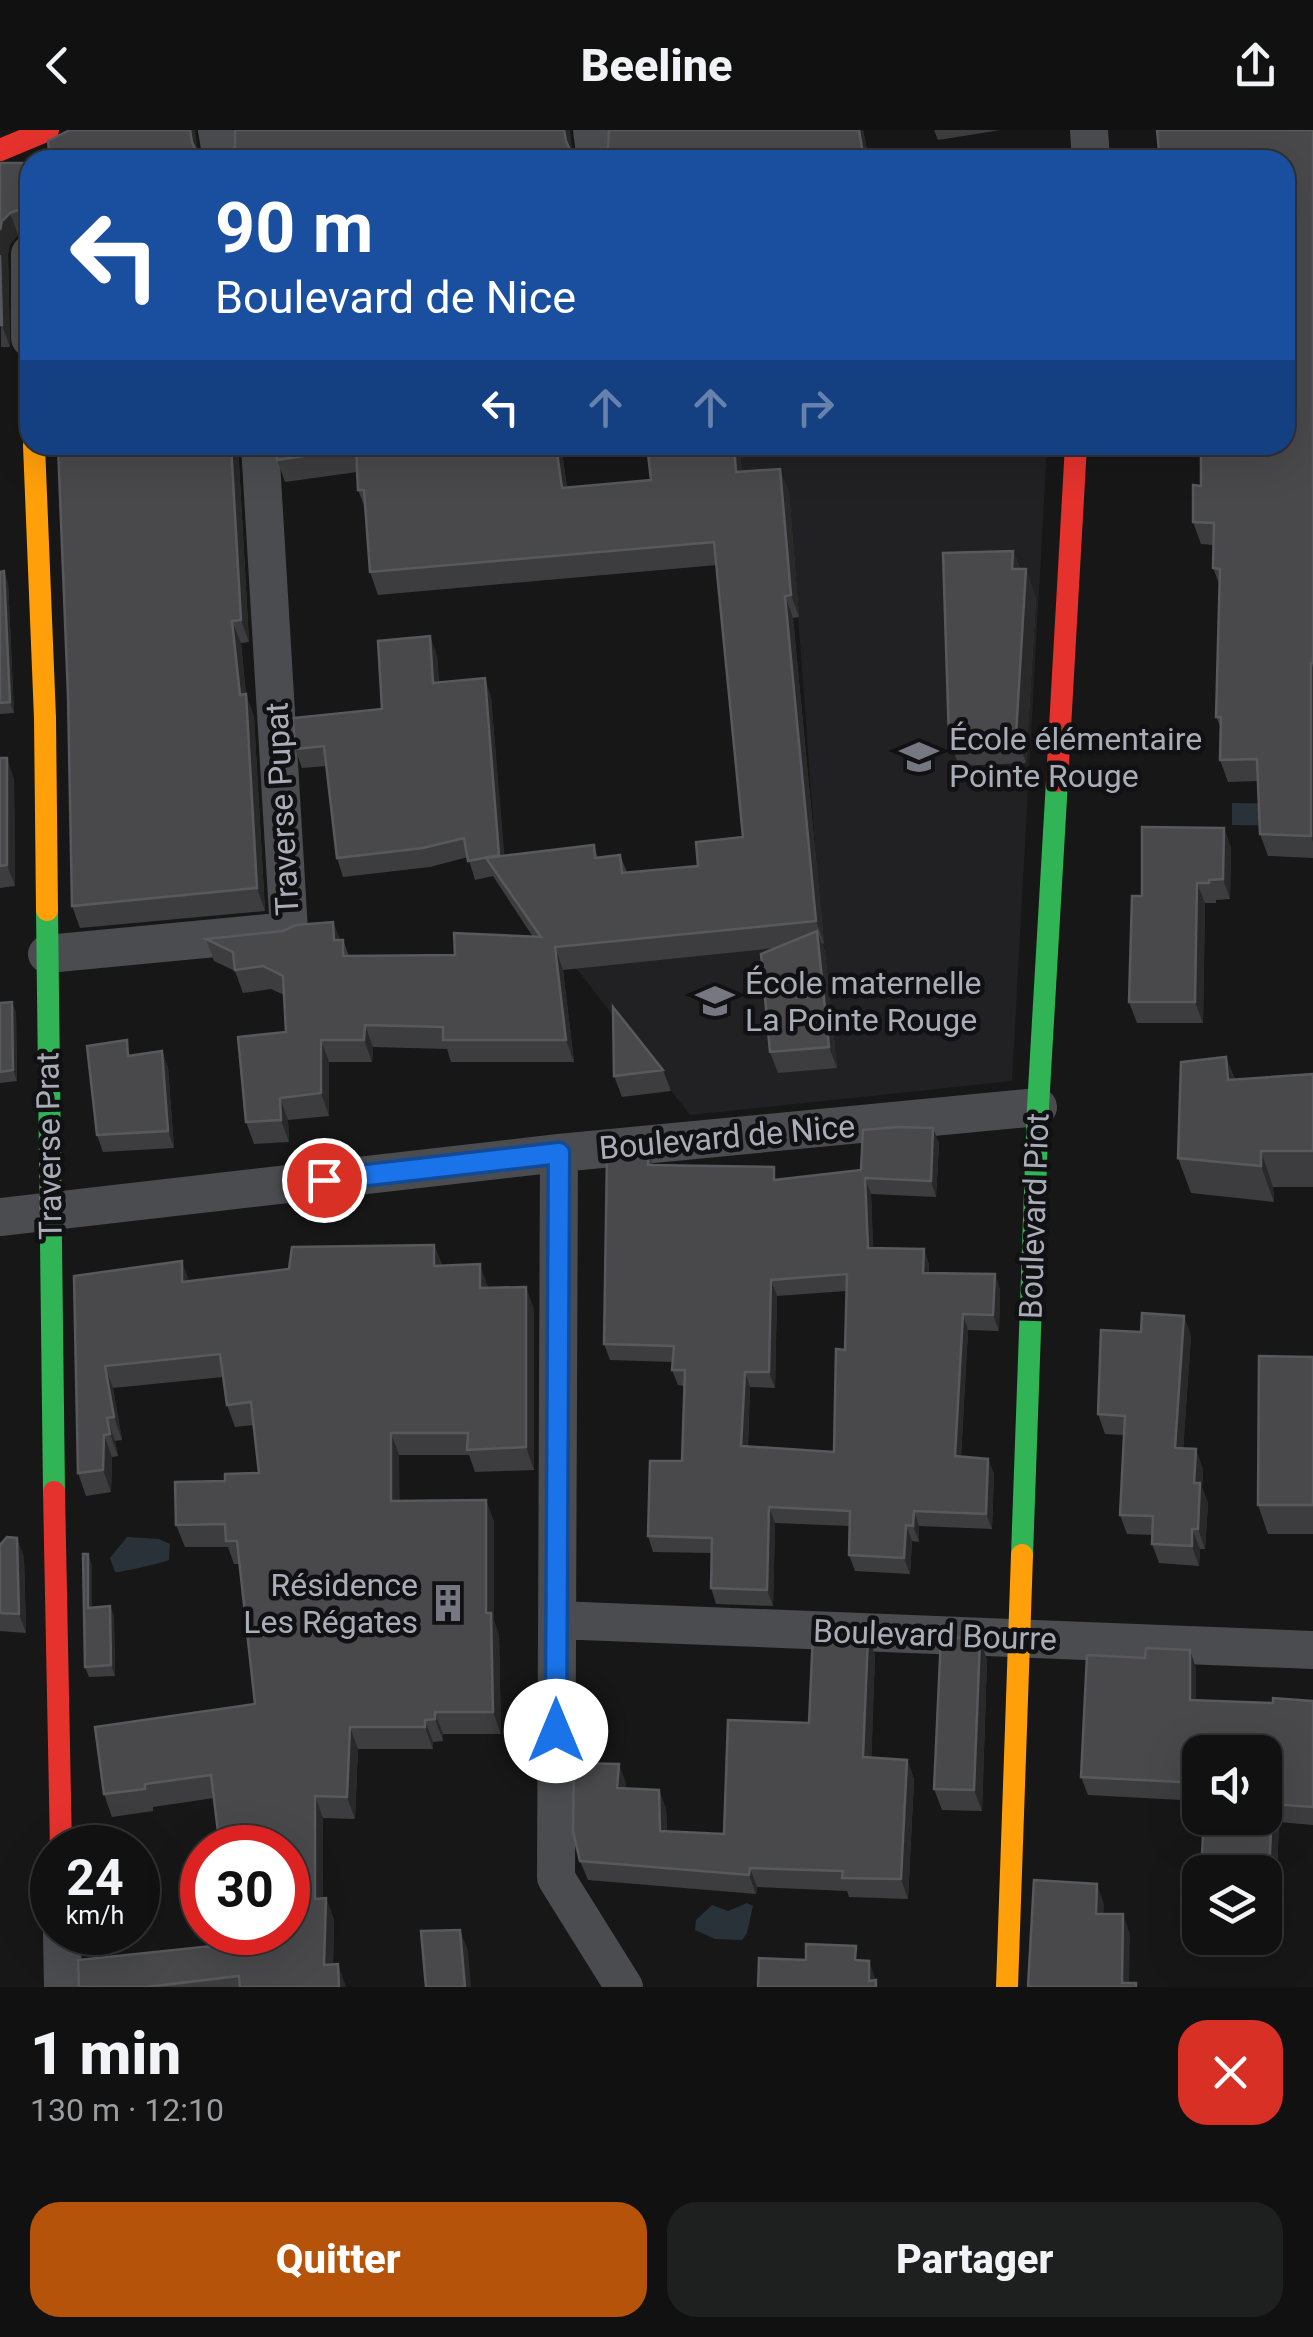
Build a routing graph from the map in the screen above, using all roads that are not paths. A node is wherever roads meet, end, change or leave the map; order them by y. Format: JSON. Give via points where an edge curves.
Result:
{"nodes":[{"id":1,"x":44,"y":455,"type":"edge"},
{"id":2,"x":261,"y":455,"type":"edge"},
{"id":3,"x":1075,"y":455,"type":"edge"},
{"id":4,"x":47,"y":954,"type":"junction"},
{"id":5,"x":1038,"y":1108,"type":"junction"},
{"id":6,"x":559,"y":1153,"type":"junction"},
{"id":7,"x":49,"y":1211,"type":"junction"},
{"id":8,"x":0,"y":1216,"type":"edge"},
{"id":9,"x":557,"y":1620,"type":"junction"},
{"id":10,"x":1018,"y":1638,"type":"junction"},
{"id":11,"x":1313,"y":1650,"type":"edge"},
{"id":12,"x":61,"y":1825,"type":"edge"},
{"id":13,"x":62,"y":1955,"type":"edge"},
{"id":14,"x":63,"y":1987,"type":"edge"},
{"id":15,"x":624,"y":1987,"type":"edge"},
{"id":16,"x":1007,"y":1987,"type":"edge"}],
"edges":[{"from":1,"to":4,"type":"street","name":"Traverse Prat"},
{"from":2,"to":4,"type":"street","name":"Traverse Pupat","via":[[289,931]]},
{"from":3,"to":5,"type":"street","name":"Boulevard Piot"},
{"from":4,"to":7,"type":"street","name":"Traverse Prat"},
{"from":5,"to":6,"type":"street","name":"Boulevard de Nice"},
{"from":5,"to":10,"type":"street","name":"Boulevard Piot"},
{"from":6,"to":7,"type":"street","name":"Boulevard de Nice"},
{"from":6,"to":9,"type":"street"},
{"from":7,"to":8,"type":"street","name":"Boulevard de Nice"},
{"from":7,"to":12,"type":"street","name":"Traverse Prat"},
{"from":9,"to":10,"type":"street","name":"Boulevard Bourre"},
{"from":9,"to":15,"type":"street","via":[[556,1878]]},
{"from":10,"to":11,"type":"street","name":"Boulevard Bourre"},
{"from":10,"to":16,"type":"street","name":"Boulevard Piot"},
{"from":13,"to":14,"type":"street"}]}
